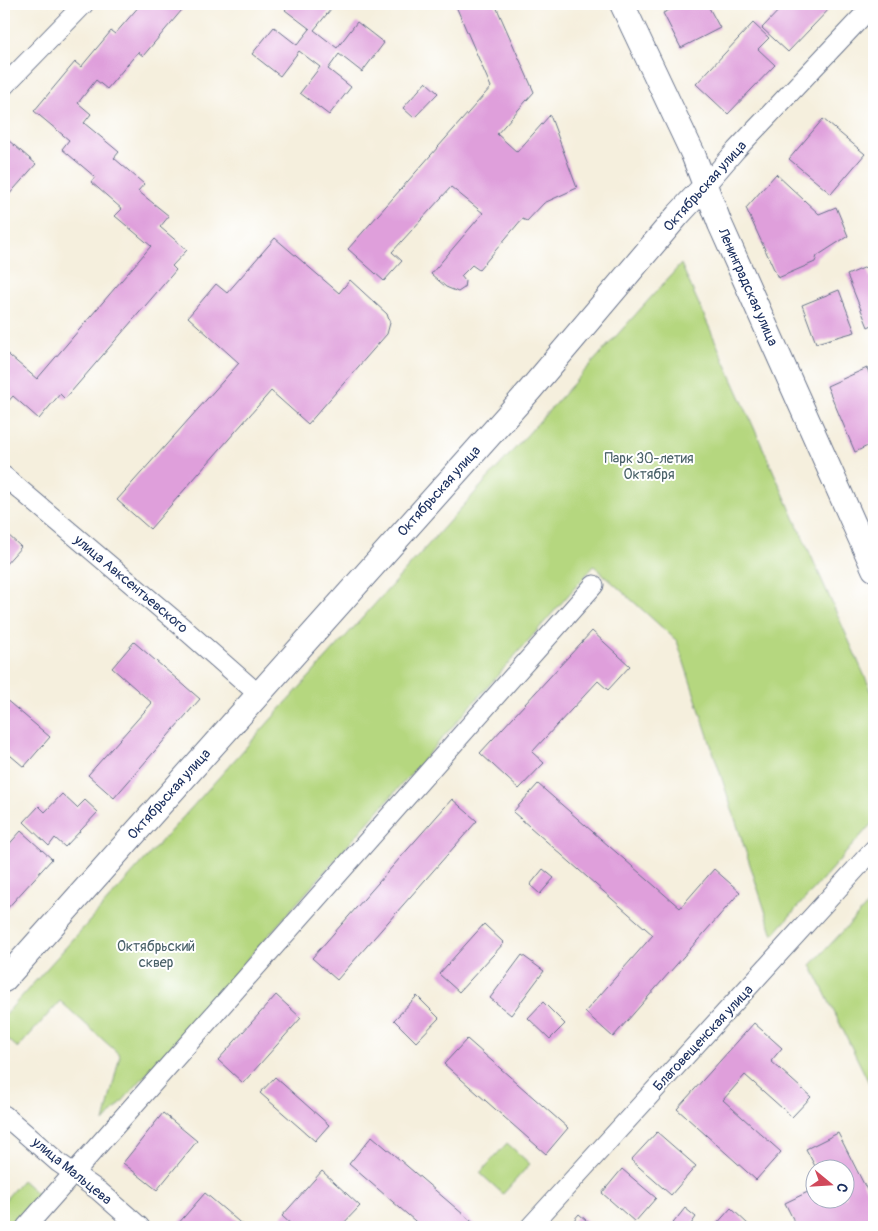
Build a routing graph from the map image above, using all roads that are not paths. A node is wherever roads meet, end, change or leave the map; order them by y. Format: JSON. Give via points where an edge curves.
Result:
{"nodes":[{"id":1,"x":84,"y":4,"type":"edge"},
{"id":2,"x":622,"y":4,"type":"edge"},
{"id":3,"x":874,"y":4,"type":"edge"},
{"id":4,"x":4,"y":86,"type":"edge"},
{"id":5,"x":705,"y":186,"type":"junction"},
{"id":6,"x":4,"y":476,"type":"edge"},
{"id":7,"x":874,"y":569,"type":"edge"},
{"id":8,"x":594,"y":585,"type":"dead end"},
{"id":9,"x":258,"y":694,"type":"junction"},
{"id":10,"x":874,"y":849,"type":"edge"},
{"id":11,"x":4,"y":980,"type":"edge"},
{"id":12,"x":4,"y":1115,"type":"edge"},
{"id":13,"x":73,"y":1174,"type":"junction"},
{"id":14,"x":26,"y":1227,"type":"edge"},
{"id":15,"x":140,"y":1227,"type":"edge"},
{"id":16,"x":530,"y":1227,"type":"edge"}],
"edges":[{"from":1,"to":4,"type":"street"},
{"from":2,"to":5,"type":"main road","name":"Ленинградская улица"},
{"from":3,"to":5,"type":"street","name":"Октябрьская улица"},
{"from":5,"to":7,"type":"main road","name":"Ленинградская улица"},
{"from":5,"to":9,"type":"main road","name":"Октябрьская улица","via":[[530,390]]},
{"from":6,"to":9,"type":"street","name":"улица Авксентьевского"},
{"from":8,"to":13,"type":"street"},
{"from":9,"to":11,"type":"main road","name":"Октябрьская улица"},
{"from":10,"to":16,"type":"street","name":"Благовещенская улица"},
{"from":12,"to":13,"type":"street","name":"улица Мальцева"},
{"from":13,"to":14,"type":"street"},
{"from":13,"to":15,"type":"street","name":"улица Мальцева"}]}
